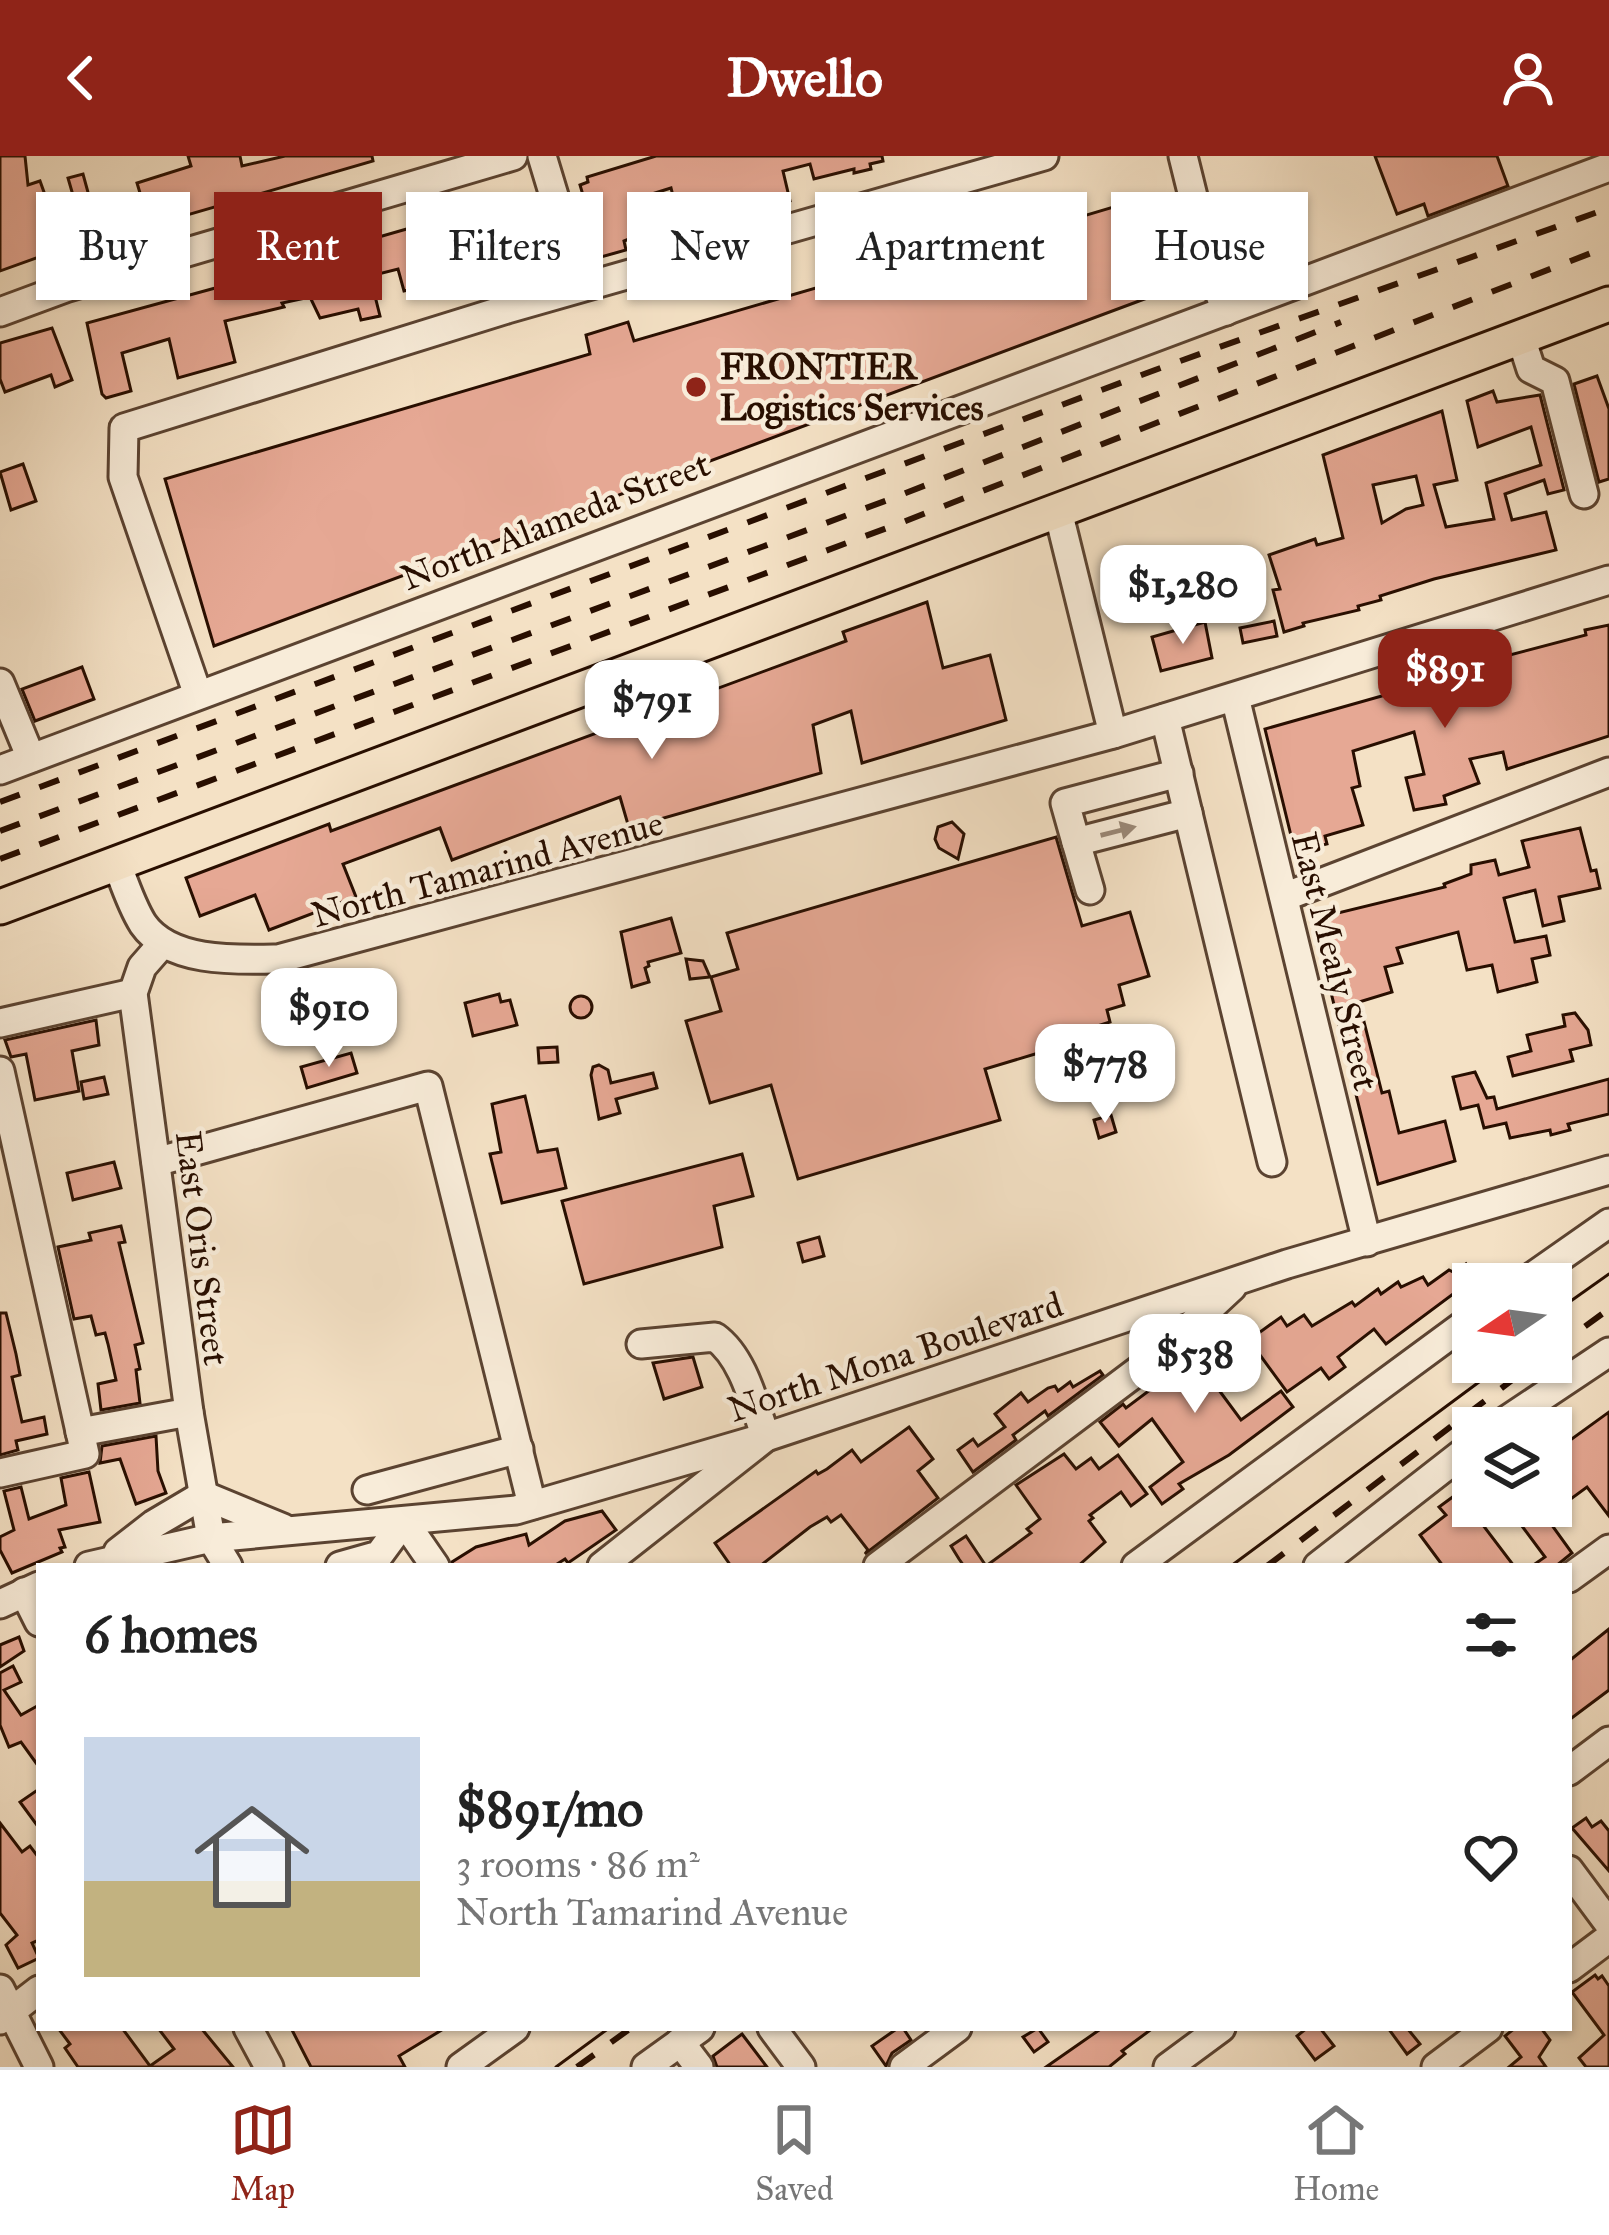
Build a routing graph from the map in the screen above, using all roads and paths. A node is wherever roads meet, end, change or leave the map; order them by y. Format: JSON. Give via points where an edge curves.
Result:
{"nodes":[{"id":1,"x":513,"y":156,"type":"edge"},
{"id":2,"x":542,"y":156,"type":"edge"},
{"id":3,"x":1044,"y":156,"type":"edge"},
{"id":4,"x":1184,"y":156,"type":"edge"},
{"id":5,"x":1609,"y":167,"type":"edge"},
{"id":6,"x":553,"y":192,"type":"edge"},
{"id":7,"x":1609,"y":304,"type":"edge"},
{"id":8,"x":1226,"y":310,"type":"junction"},
{"id":9,"x":0,"y":312,"type":"edge"},
{"id":10,"x":1521,"y":338,"type":"junction"},
{"id":11,"x":1584,"y":494,"type":"dead end"},
{"id":12,"x":1058,"y":512,"type":"junction"},
{"id":13,"x":1609,"y":580,"type":"edge"},
{"id":14,"x":0,"y":683,"type":"edge"},
{"id":15,"x":198,"y":695,"type":"junction"},
{"id":16,"x":1234,"y":698,"type":"junction"},
{"id":17,"x":1165,"y":718,"type":"junction"},
{"id":18,"x":1114,"y":734,"type":"junction"},
{"id":19,"x":31,"y":758,"type":"junction"},
{"id":20,"x":0,"y":770,"type":"edge"},
{"id":21,"x":1179,"y":773,"type":"junction"},
{"id":22,"x":1606,"y":780,"type":"edge"},
{"id":23,"x":1188,"y":813,"type":"junction"},
{"id":24,"x":1076,"y":842,"type":"junction"},
{"id":25,"x":116,"y":861,"type":"junction"},
{"id":26,"x":1090,"y":890,"type":"dead end"},
{"id":27,"x":1284,"y":898,"type":"junction"},
{"id":28,"x":0,"y":907,"type":"edge"},
{"id":29,"x":163,"y":943,"type":"junction"},
{"id":30,"x":134,"y":993,"type":"junction"},
{"id":31,"x":0,"y":1023,"type":"edge"},
{"id":32,"x":0,"y":1071,"type":"edge"},
{"id":33,"x":156,"y":1162,"type":"junction"},
{"id":34,"x":1272,"y":1162,"type":"dead end"},
{"id":35,"x":1609,"y":1170,"type":"edge"},
{"id":36,"x":1609,"y":1223,"type":"edge"},
{"id":37,"x":1367,"y":1242,"type":"junction"},
{"id":38,"x":1552,"y":1263,"type":"edge"},
{"id":39,"x":1240,"y":1280,"type":"junction"},
{"id":40,"x":1452,"y":1333,"type":"edge"},
{"id":41,"x":641,"y":1344,"type":"dead end"},
{"id":42,"x":1609,"y":1352,"type":"edge"},
{"id":43,"x":1526,"y":1407,"type":"edge"},
{"id":44,"x":189,"y":1412,"type":"junction"},
{"id":45,"x":80,"y":1432,"type":"junction"},
{"id":46,"x":766,"y":1437,"type":"junction"},
{"id":47,"x":519,"y":1449,"type":"junction"},
{"id":48,"x":1452,"y":1462,"type":"edge"},
{"id":49,"x":0,"y":1473,"type":"edge"},
{"id":50,"x":367,"y":1490,"type":"dead end"},
{"id":51,"x":203,"y":1495,"type":"junction"},
{"id":52,"x":532,"y":1505,"type":"junction"},
{"id":53,"x":404,"y":1520,"type":"junction"},
{"id":54,"x":291,"y":1531,"type":"junction"},
{"id":55,"x":211,"y":1538,"type":"junction"},
{"id":56,"x":1609,"y":1549,"type":"edge"},
{"id":57,"x":1332,"y":1562,"type":"edge"},
{"id":58,"x":100,"y":1563,"type":"edge"},
{"id":59,"x":226,"y":1563,"type":"edge"},
{"id":60,"x":351,"y":1563,"type":"edge"},
{"id":61,"x":433,"y":1563,"type":"edge"},
{"id":62,"x":606,"y":1563,"type":"edge"},
{"id":63,"x":882,"y":1563,"type":"edge"},
{"id":64,"x":1140,"y":1563,"type":"edge"},
{"id":65,"x":1572,"y":1576,"type":"edge"},
{"id":66,"x":1609,"y":1741,"type":"edge"},
{"id":67,"x":1572,"y":1769,"type":"edge"},
{"id":68,"x":1572,"y":1874,"type":"edge"},
{"id":69,"x":1609,"y":1924,"type":"edge"},
{"id":70,"x":1609,"y":1938,"type":"edge"},
{"id":71,"x":1572,"y":1966,"type":"edge"},
{"id":72,"x":36,"y":1991,"type":"edge"},
{"id":73,"x":4,"y":2007,"type":"edge"},
{"id":74,"x":250,"y":2031,"type":"edge"},
{"id":75,"x":507,"y":2031,"type":"edge"},
{"id":76,"x":774,"y":2031,"type":"edge"},
{"id":77,"x":953,"y":2031,"type":"edge"},
{"id":78,"x":1484,"y":2031,"type":"edge"},
{"id":79,"x":690,"y":2035,"type":"edge"},
{"id":80,"x":1191,"y":2037,"type":"edge"},
{"id":81,"x":39,"y":2067,"type":"edge"},
{"id":82,"x":269,"y":2067,"type":"edge"},
{"id":83,"x":461,"y":2067,"type":"edge"},
{"id":84,"x":646,"y":2067,"type":"edge"},
{"id":85,"x":699,"y":2067,"type":"edge"},
{"id":86,"x":801,"y":2067,"type":"edge"},
{"id":87,"x":904,"y":2067,"type":"edge"},
{"id":88,"x":1168,"y":2067,"type":"edge"},
{"id":89,"x":1436,"y":2067,"type":"edge"}],
"edges":[{"from":1,"to":9,"type":"street"},
{"from":2,"to":6,"type":"street"},
{"from":3,"to":15,"type":"street","via":[[124,428],[123,477]]},
{"from":4,"to":8,"type":"street"},
{"from":5,"to":8,"type":"street","name":"North Alameda Street"},
{"from":7,"to":10,"type":"main road"},
{"from":8,"to":15,"type":"street","name":"North Alameda Street"},
{"from":10,"to":11,"type":"street","via":[[1531,369],[1555,381]]},
{"from":10,"to":12,"type":"main road"},
{"from":12,"to":18,"type":"street"},
{"from":12,"to":25,"type":"main road"},
{"from":13,"to":16,"type":"street","name":"North Tamarind Avenue"},
{"from":14,"to":19,"type":"street"},
{"from":15,"to":19,"type":"street","name":"North Alameda Street"},
{"from":16,"to":17,"type":"street","name":"North Tamarind Avenue"},
{"from":16,"to":27,"type":"street","name":"East Mealy Street"},
{"from":17,"to":18,"type":"street","name":"North Tamarind Avenue"},
{"from":17,"to":21,"type":"street"},
{"from":18,"to":29,"type":"street","name":"North Tamarind Avenue","via":[[322,951],[238,960]]},
{"from":19,"to":20,"type":"street","name":"North Alameda Street"},
{"from":21,"to":23,"type":"street"},
{"from":21,"to":24,"type":"street","via":[[1065,803]]},
{"from":22,"to":27,"type":"street"},
{"from":24,"to":23,"type":"street","one_way":true},
{"from":23,"to":34,"type":"street"},
{"from":24,"to":26,"type":"street"},
{"from":25,"to":28,"type":"main road"},
{"from":25,"to":29,"type":"street","via":[[145,927]]},
{"from":27,"to":37,"type":"street","name":"East Mealy Street"},
{"from":29,"to":30,"type":"street","via":[[142,967]]},
{"from":30,"to":31,"type":"street"},
{"from":30,"to":33,"type":"street","name":"East Oris Street"},
{"from":32,"to":45,"type":"street"},
{"from":33,"to":44,"type":"street","name":"East Oris Street"},
{"from":33,"to":47,"type":"street","via":[[428,1086]]},
{"from":35,"to":37,"type":"street","name":"North Mona Boulevard"},
{"from":36,"to":38,"type":"street"},
{"from":37,"to":39,"type":"street","name":"North Mona Boulevard"},
{"from":39,"to":46,"type":"street","name":"North Mona Boulevard"},
{"from":39,"to":63,"type":"street","via":[[1159,1354]]},
{"from":40,"to":64,"type":"street"},
{"from":41,"to":46,"type":"street","via":[[722,1342]]},
{"from":42,"to":43,"type":"street"},
{"from":44,"to":45,"type":"street"},
{"from":44,"to":51,"type":"street","name":"East Oris Street"},
{"from":45,"to":49,"type":"street","via":[[85,1454]]},
{"from":46,"to":52,"type":"street","name":"North Mona Boulevard"},
{"from":46,"to":62,"type":"street"},
{"from":47,"to":50,"type":"street"},
{"from":47,"to":52,"type":"street"},
{"from":48,"to":57,"type":"street"},
{"from":51,"to":54,"type":"street"},
{"from":51,"to":55,"type":"street","name":"East Oris Street"},
{"from":51,"to":58,"type":"street"},
{"from":52,"to":53,"type":"street","name":"North Mona Boulevard"},
{"from":53,"to":54,"type":"street","name":"North Mona Boulevard"},
{"from":53,"to":60,"type":"street","via":[[379,1555]]},
{"from":53,"to":61,"type":"street"},
{"from":54,"to":55,"type":"street","name":"North Mona Boulevard"},
{"from":55,"to":58,"type":"street","name":"North Mona Boulevard"},
{"from":55,"to":59,"type":"street","name":"East Oris Street"},
{"from":56,"to":65,"type":"street"},
{"from":66,"to":67,"type":"street"},
{"from":68,"to":69,"type":"street"},
{"from":70,"to":71,"type":"street"},
{"from":72,"to":73,"type":"street"},
{"from":73,"to":81,"type":"street"},
{"from":74,"to":82,"type":"street"},
{"from":75,"to":83,"type":"street"},
{"from":76,"to":86,"type":"street"},
{"from":77,"to":87,"type":"street"},
{"from":78,"to":89,"type":"street"},
{"from":79,"to":84,"type":"street"},
{"from":79,"to":85,"type":"street"},
{"from":80,"to":88,"type":"street"}]}
